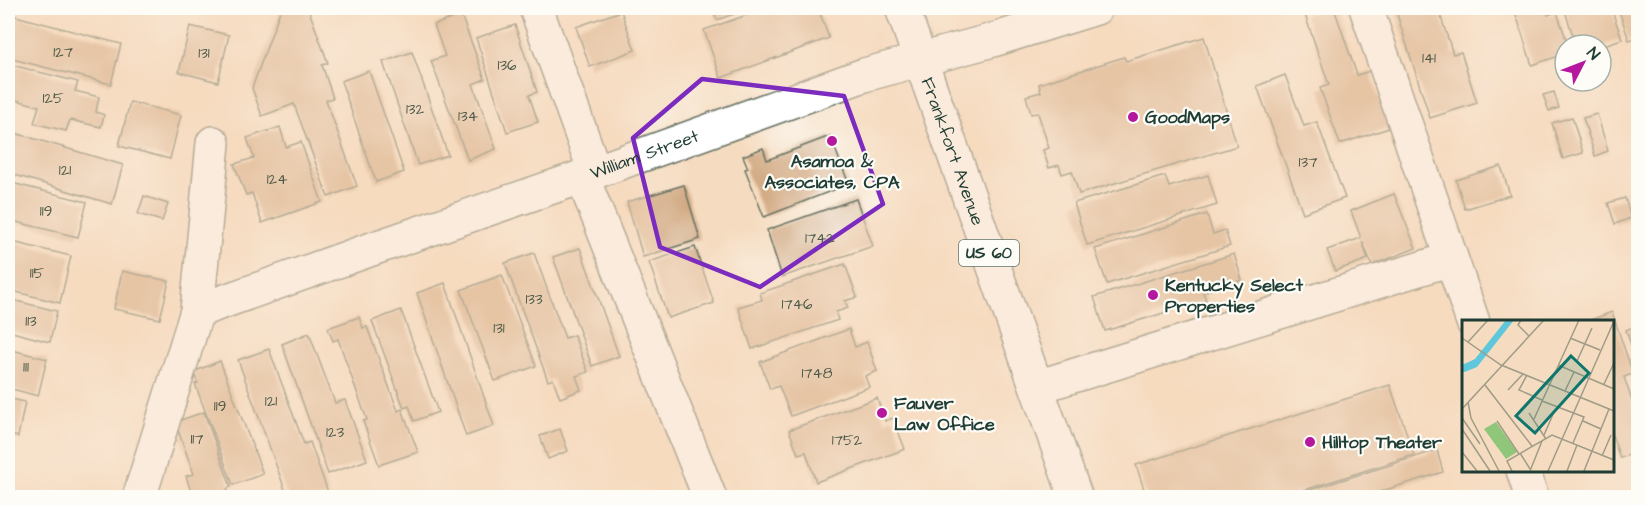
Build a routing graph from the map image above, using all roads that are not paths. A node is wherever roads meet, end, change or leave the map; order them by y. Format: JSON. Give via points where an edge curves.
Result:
{"nodes":[{"id":1,"x":536,"y":8,"type":"edge"},
{"id":2,"x":902,"y":8,"type":"edge"},
{"id":3,"x":1096,"y":8,"type":"edge"},
{"id":4,"x":1366,"y":8,"type":"edge"},
{"id":5,"x":920,"y":60,"type":"junction"},
{"id":6,"x":213,"y":143,"type":"dead end"},
{"id":7,"x":589,"y":174,"type":"junction"},
{"id":8,"x":1451,"y":259,"type":"junction"},
{"id":9,"x":197,"y":312,"type":"junction"},
{"id":10,"x":1472,"y":320,"type":"edge"},
{"id":11,"x":1037,"y":387,"type":"junction"},
{"id":12,"x":1523,"y":472,"type":"edge"},
{"id":13,"x":139,"y":498,"type":"edge"},
{"id":14,"x":710,"y":498,"type":"edge"},
{"id":15,"x":1076,"y":498,"type":"edge"},
{"id":16,"x":1532,"y":498,"type":"edge"}],
"edges":[{"from":1,"to":7,"type":"street"},
{"from":2,"to":5,"type":"street","name":"Frankfort Avenue","number":"US 60"},
{"from":3,"to":5,"type":"street","name":"William Street"},
{"from":4,"to":8,"type":"street"},
{"from":5,"to":7,"type":"street","name":"William Street","via":[[864,75]]},
{"from":5,"to":11,"type":"street","name":"Frankfort Avenue","number":"US 60"},
{"from":6,"to":9,"type":"street"},
{"from":7,"to":9,"type":"street","name":"William Street"},
{"from":7,"to":14,"type":"street"},
{"from":8,"to":10,"type":"street"},
{"from":8,"to":11,"type":"street"},
{"from":9,"to":13,"type":"street"},
{"from":11,"to":15,"type":"street","name":"Frankfort Avenue","number":"US 60"},
{"from":12,"to":16,"type":"street"}]}
